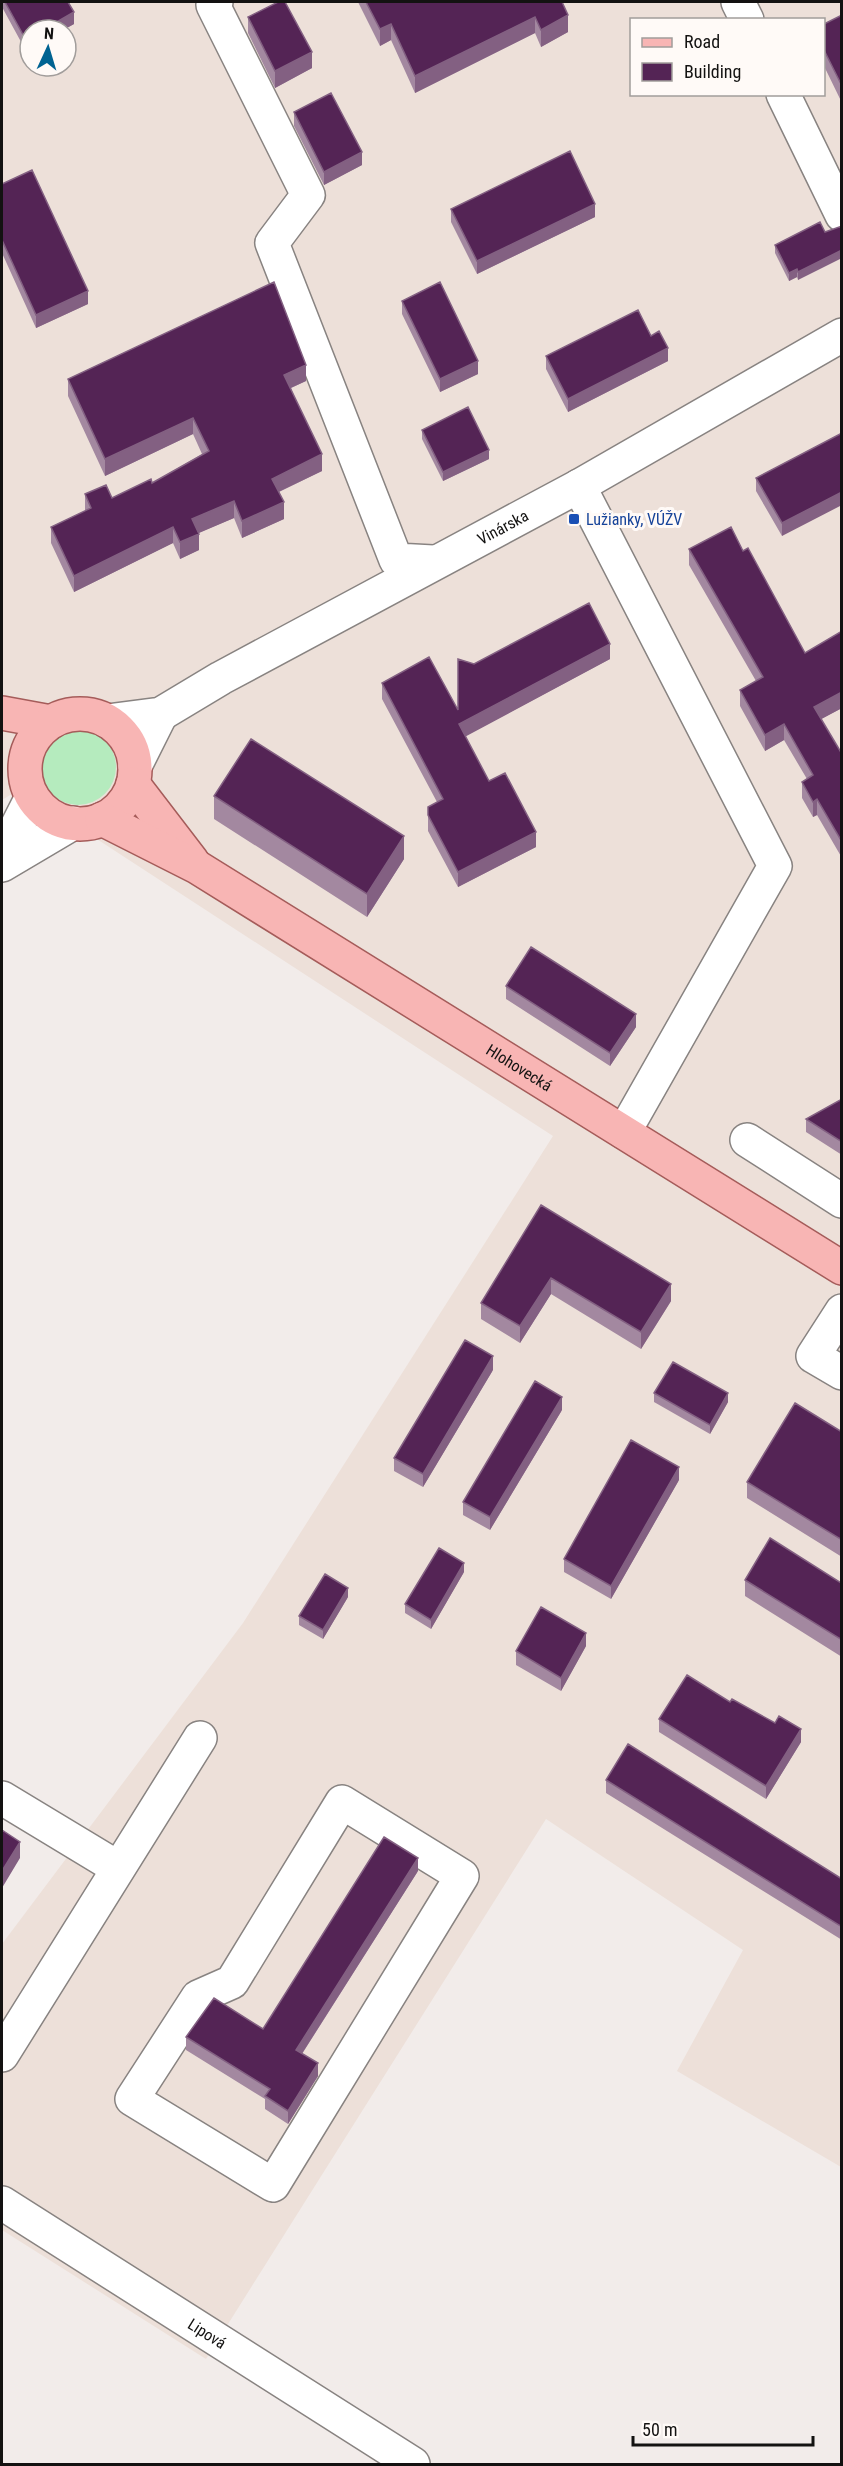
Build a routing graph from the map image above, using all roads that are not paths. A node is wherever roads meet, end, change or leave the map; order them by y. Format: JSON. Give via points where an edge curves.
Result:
{"nodes":[{"id":1,"x":216,"y":2,"type":"edge"},
{"id":2,"x":738,"y":2,"type":"edge"},
{"id":3,"x":746,"y":18,"type":"edge"},
{"id":4,"x":784,"y":96,"type":"edge"},
{"id":5,"x":842,"y":215,"type":"edge"},
{"id":6,"x":842,"y":335,"type":"edge"},
{"id":7,"x":579,"y":486,"type":"junction"},
{"id":8,"x":433,"y":562,"type":"junction"},
{"id":9,"x":2,"y":713,"type":"edge"},
{"id":10,"x":161,"y":714,"type":"junction"},
{"id":11,"x":51,"y":722,"type":"junction"},
{"id":12,"x":107,"y":722,"type":"junction"},
{"id":13,"x":20,"y":772,"type":"edge"},
{"id":14,"x":134,"y":775,"type":"junction"},
{"id":15,"x":87,"y":821,"type":"junction"},
{"id":16,"x":2,"y":856,"type":"edge"},
{"id":17,"x":2,"y":865,"type":"edge"},
{"id":18,"x":196,"y":867,"type":"junction"},
{"id":19,"x":624,"y":1132,"type":"junction"},
{"id":20,"x":747,"y":1140,"type":"dead end"},
{"id":21,"x":842,"y":1201,"type":"edge"},
{"id":22,"x":842,"y":1268,"type":"edge"},
{"id":23,"x":842,"y":1311,"type":"edge"},
{"id":24,"x":842,"y":1373,"type":"edge"},
{"id":25,"x":200,"y":1738,"type":"dead end"},
{"id":26,"x":2,"y":1798,"type":"edge"},
{"id":27,"x":118,"y":1868,"type":"junction"},
{"id":28,"x":232,"y":1982,"type":"joint"},
{"id":29,"x":2,"y":2055,"type":"edge"},
{"id":30,"x":2,"y":2203,"type":"edge"},
{"id":31,"x":412,"y":2464,"type":"edge"}],
"edges":[{"from":1,"to":8,"type":"street","via":[[213,5],[308,195],[272,243],[276,254],[396,560]]},
{"from":2,"to":3,"type":"street"},
{"from":4,"to":5,"type":"street"},
{"from":6,"to":7,"type":"street","name":"Vinárska"},
{"from":7,"to":8,"type":"street","name":"Vinárska"},
{"from":7,"to":19,"type":"street","via":[[776,866]]},
{"from":8,"to":10,"type":"street","name":"Vinárska"},
{"from":9,"to":11,"type":"main road"},
{"from":10,"to":12,"type":"street","name":"Vinárska"},
{"from":10,"to":14,"type":"street"},
{"from":11,"to":12,"type":"main road","via":[[85,714]]},
{"from":11,"to":13,"type":"main road","via":[[30,747]]},
{"from":12,"to":14,"type":"main road","via":[[127,741]]},
{"from":13,"to":15,"type":"main road","via":[[50,815]]},
{"from":13,"to":16,"type":"street"},
{"from":14,"to":15,"type":"main road","via":[[121,805]]},
{"from":14,"to":18,"type":"main road","name":"Hlohovecká"},
{"from":15,"to":17,"type":"street"},
{"from":15,"to":18,"type":"main road","name":"Hlohovecká"},
{"from":18,"to":19,"type":"main road","name":"Hlohovecká"},
{"from":19,"to":22,"type":"main road","name":"Hlohovecká"},
{"from":20,"to":21,"type":"street"},
{"from":23,"to":24,"type":"street","via":[[813,1356]]},
{"from":25,"to":27,"type":"street"},
{"from":26,"to":27,"type":"street"},
{"from":27,"to":29,"type":"street"},
{"from":28,"to":28,"type":"street","via":[[198,1997],[132,2099],[273,2185],[462,1876],[342,1803]]},
{"from":30,"to":31,"type":"street","name":"Lipová","via":[[243,2341]]}]}
